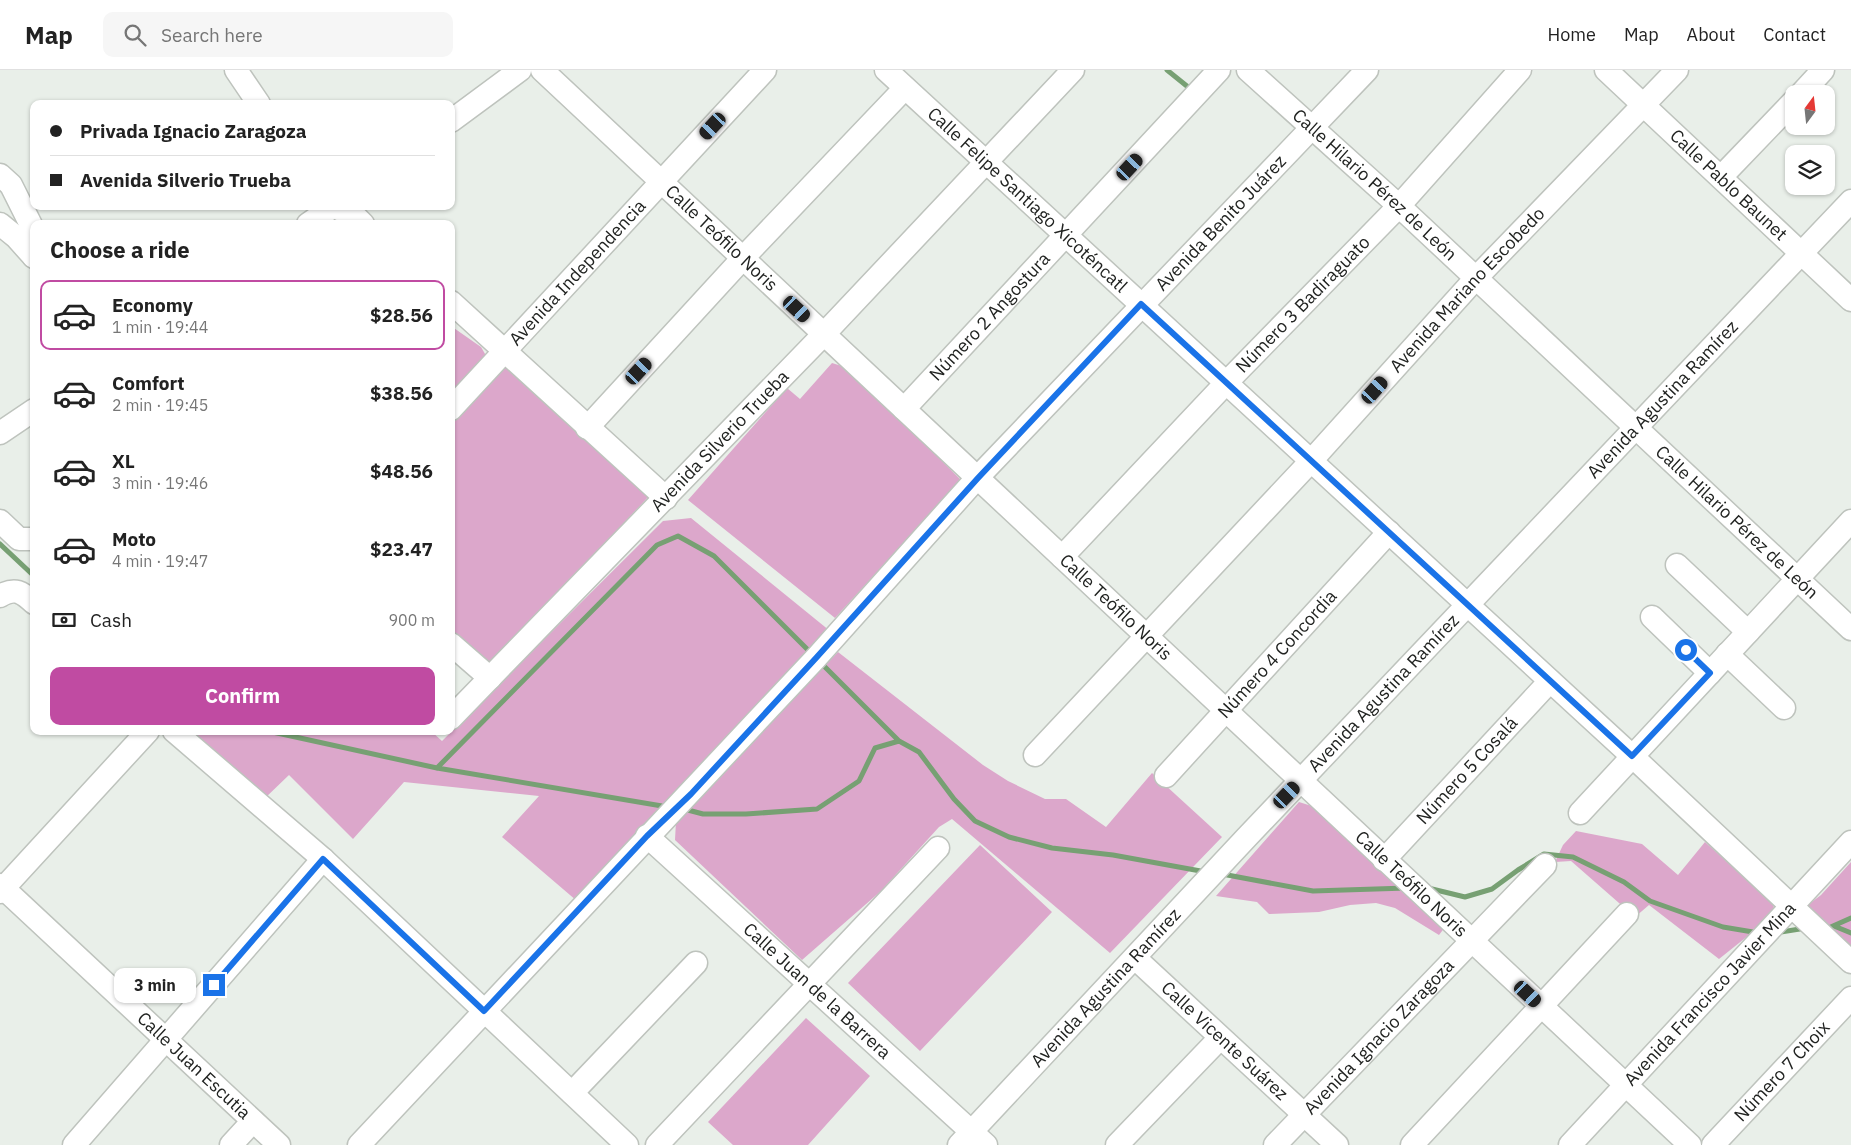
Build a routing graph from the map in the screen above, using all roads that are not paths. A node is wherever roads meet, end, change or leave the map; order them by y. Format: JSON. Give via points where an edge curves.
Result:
{"nodes":[{"id":1,"x":236,"y":70,"type":"edge"},
{"id":2,"x":520,"y":70,"type":"edge"},
{"id":3,"x":542,"y":70,"type":"edge"},
{"id":4,"x":765,"y":70,"type":"edge"},
{"id":5,"x":886,"y":70,"type":"edge"},
{"id":6,"x":1073,"y":70,"type":"edge"},
{"id":7,"x":1219,"y":70,"type":"edge"},
{"id":8,"x":1248,"y":70,"type":"edge"},
{"id":9,"x":1368,"y":70,"type":"edge"},
{"id":10,"x":1520,"y":70,"type":"edge"},
{"id":11,"x":1606,"y":70,"type":"edge"},
{"id":12,"x":1677,"y":70,"type":"edge"},
{"id":13,"x":1823,"y":70,"type":"edge"},
{"id":14,"x":1809,"y":85,"type":"edge"},
{"id":15,"x":905,"y":88,"type":"junction"},
{"id":16,"x":256,"y":100,"type":"edge"},
{"id":17,"x":1644,"y":106,"type":"junction"},
{"id":18,"x":1785,"y":110,"type":"edge"},
{"id":19,"x":455,"y":118,"type":"edge"},
{"id":20,"x":1311,"y":129,"type":"junction"},
{"id":21,"x":985,"y":161,"type":"junction"},
{"id":22,"x":0,"y":175,"type":"edge"},
{"id":23,"x":1721,"y":178,"type":"junction"},
{"id":24,"x":662,"y":182,"type":"junction"},
{"id":25,"x":1851,"y":201,"type":"edge"},
{"id":26,"x":1399,"y":206,"type":"junction"},
{"id":27,"x":329,"y":210,"type":"edge"},
{"id":28,"x":338,"y":210,"type":"edge"},
{"id":29,"x":314,"y":220,"type":"edge"},
{"id":30,"x":353,"y":220,"type":"edge"},
{"id":31,"x":0,"y":224,"type":"edge"},
{"id":32,"x":30,"y":225,"type":"edge"},
{"id":33,"x":1066,"y":236,"type":"junction"},
{"id":34,"x":1801,"y":253,"type":"junction"},
{"id":35,"x":30,"y":254,"type":"edge"},
{"id":36,"x":743,"y":258,"type":"junction"},
{"id":37,"x":1476,"y":278,"type":"junction"},
{"id":38,"x":1851,"y":300,"type":"edge"},
{"id":39,"x":1141,"y":304,"type":"junction"},
{"id":40,"x":455,"y":306,"type":"edge"},
{"id":41,"x":824,"y":334,"type":"junction"},
{"id":42,"x":506,"y":351,"type":"junction"},
{"id":43,"x":1226,"y":383,"type":"junction"},
{"id":44,"x":455,"y":405,"type":"edge"},
{"id":45,"x":904,"y":409,"type":"junction"},
{"id":46,"x":30,"y":413,"type":"edge"},
{"id":47,"x":1636,"y":427,"type":"junction"},
{"id":48,"x":587,"y":428,"type":"junction"},
{"id":49,"x":0,"y":433,"type":"edge"},
{"id":50,"x":1311,"y":461,"type":"junction"},
{"id":51,"x":978,"y":478,"type":"junction"},
{"id":52,"x":666,"y":498,"type":"junction"},
{"id":53,"x":0,"y":521,"type":"edge"},
{"id":54,"x":1851,"y":521,"type":"edge"},
{"id":55,"x":1389,"y":532,"type":"junction"},
{"id":56,"x":30,"y":540,"type":"edge"},
{"id":57,"x":1062,"y":557,"type":"junction"},
{"id":58,"x":1677,"y":565,"type":"dead end"},
{"id":59,"x":1797,"y":579,"type":"junction"},
{"id":60,"x":0,"y":596,"type":"edge"},
{"id":61,"x":30,"y":599,"type":"edge"},
{"id":62,"x":1468,"y":605,"type":"junction"},
{"id":63,"x":1652,"y":617,"type":"dead end"},
{"id":64,"x":1851,"y":629,"type":"edge"},
{"id":65,"x":1748,"y":632,"type":"junction"},
{"id":66,"x":1147,"y":636,"type":"junction"},
{"id":67,"x":455,"y":647,"type":"edge"},
{"id":68,"x":1728,"y":654,"type":"junction"},
{"id":69,"x":1710,"y":673,"type":"junction"},
{"id":70,"x":490,"y":678,"type":"junction"},
{"id":71,"x":1550,"y":680,"type":"junction"},
{"id":72,"x":1784,"y":708,"type":"dead end"},
{"id":73,"x":1226,"y":710,"type":"junction"},
{"id":74,"x":455,"y":714,"type":"edge"},
{"id":75,"x":144,"y":735,"type":"edge"},
{"id":76,"x":179,"y":735,"type":"edge"},
{"id":77,"x":1036,"y":755,"type":"dead end"},
{"id":78,"x":1632,"y":756,"type":"junction"},
{"id":79,"x":1166,"y":776,"type":"dead end"},
{"id":80,"x":1300,"y":781,"type":"junction"},
{"id":81,"x":1580,"y":813,"type":"dead end"},
{"id":82,"x":647,"y":836,"type":"junction"},
{"id":83,"x":1851,"y":842,"type":"edge"},
{"id":84,"x":938,"y":848,"type":"dead end"},
{"id":85,"x":323,"y":859,"type":"junction"},
{"id":86,"x":1384,"y":860,"type":"junction"},
{"id":87,"x":1545,"y":865,"type":"dead end"},
{"id":88,"x":1,"y":888,"type":"edge"},
{"id":89,"x":1790,"y":906,"type":"junction"},
{"id":90,"x":1627,"y":914,"type":"dead end"},
{"id":91,"x":1472,"y":942,"type":"junction"},
{"id":92,"x":1135,"y":958,"type":"junction"},
{"id":93,"x":1851,"y":962,"type":"edge"},
{"id":94,"x":696,"y":963,"type":"dead end"},
{"id":95,"x":810,"y":984,"type":"junction"},
{"id":96,"x":1851,"y":998,"type":"edge"},
{"id":97,"x":1541,"y":1007,"type":"junction"},
{"id":98,"x":484,"y":1011,"type":"junction"},
{"id":99,"x":1220,"y":1038,"type":"junction"},
{"id":100,"x":165,"y":1041,"type":"junction"},
{"id":101,"x":1626,"y":1086,"type":"junction"},
{"id":102,"x":572,"y":1093,"type":"junction"},
{"id":103,"x":1304,"y":1114,"type":"junction"},
{"id":104,"x":253,"y":1121,"type":"junction"},
{"id":105,"x":972,"y":1140,"type":"edge"},
{"id":106,"x":74,"y":1145,"type":"edge"},
{"id":107,"x":231,"y":1145,"type":"edge"},
{"id":108,"x":279,"y":1145,"type":"edge"},
{"id":109,"x":359,"y":1145,"type":"edge"},
{"id":110,"x":627,"y":1145,"type":"edge"},
{"id":111,"x":657,"y":1145,"type":"edge"},
{"id":112,"x":1117,"y":1145,"type":"edge"},
{"id":113,"x":1275,"y":1145,"type":"edge"},
{"id":114,"x":1337,"y":1145,"type":"edge"},
{"id":115,"x":1412,"y":1145,"type":"edge"},
{"id":116,"x":1570,"y":1145,"type":"edge"},
{"id":117,"x":1690,"y":1145,"type":"edge"},
{"id":118,"x":1713,"y":1145,"type":"edge"}],
"edges":[{"from":1,"to":16,"type":"street"},
{"from":2,"to":19,"type":"street"},
{"from":3,"to":24,"type":"street","name":"Calle Teófilo Noris"},
{"from":4,"to":24,"type":"street","name":"Avenida Independencia"},
{"from":5,"to":15,"type":"street","name":"Calle Felipe Santiago Xicoténcatl"},
{"from":6,"to":21,"type":"street","name":"Avenida Silverio Trueba"},
{"from":7,"to":33,"type":"street","name":"Número 2 Angostura"},
{"from":8,"to":20,"type":"street","name":"Calle Hilario Pérez de León"},
{"from":9,"to":20,"type":"street","name":"Avenida Benito Juárez"},
{"from":10,"to":26,"type":"street","name":"Número 3 Badiraguato"},
{"from":11,"to":17,"type":"street","name":"Calle Pablo Baunet"},
{"from":12,"to":17,"type":"street","name":"Avenida Mariano Escobedo"},
{"from":13,"to":14,"type":"street"},
{"from":15,"to":21,"type":"street","name":"Calle Felipe Santiago Xicoténcatl"},
{"from":15,"to":36,"type":"street"},
{"from":17,"to":23,"type":"street","name":"Calle Pablo Baunet"},
{"from":17,"to":37,"type":"street","name":"Avenida Mariano Escobedo"},
{"from":18,"to":23,"type":"street"},
{"from":20,"to":26,"type":"street","name":"Calle Hilario Pérez de León"},
{"from":20,"to":39,"type":"street","name":"Avenida Benito Juárez"},
{"from":21,"to":33,"type":"street","name":"Calle Felipe Santiago Xicoténcatl"},
{"from":21,"to":41,"type":"street","name":"Avenida Silverio Trueba"},
{"from":22,"to":32,"type":"street","via":[[11,185]]},
{"from":23,"to":34,"type":"street","name":"Calle Pablo Baunet"},
{"from":24,"to":36,"type":"street","name":"Calle Teófilo Noris"},
{"from":24,"to":42,"type":"street","name":"Avenida Independencia"},
{"from":25,"to":34,"type":"street","name":"Avenida Agustina Ramírez"},
{"from":26,"to":37,"type":"street","name":"Calle Hilario Pérez de León"},
{"from":26,"to":43,"type":"street","name":"Número 3 Badiraguato"},
{"from":27,"to":29,"type":"street"},
{"from":28,"to":30,"type":"street"},
{"from":31,"to":35,"type":"street"},
{"from":33,"to":39,"type":"street","name":"Calle Felipe Santiago Xicoténcatl"},
{"from":33,"to":45,"type":"street","name":"Número 2 Angostura"},
{"from":34,"to":38,"type":"street","name":"Calle Pablo Baunet"},
{"from":34,"to":47,"type":"street","name":"Avenida Agustina Ramírez"},
{"from":36,"to":41,"type":"street","name":"Calle Teófilo Noris"},
{"from":36,"to":48,"type":"street"},
{"from":37,"to":47,"type":"street","name":"Calle Hilario Pérez de León"},
{"from":37,"to":50,"type":"street","name":"Avenida Mariano Escobedo"},
{"from":39,"to":43,"type":"street","name":"Calle Felipe Santiago Xicoténcatl"},
{"from":39,"to":51,"type":"street","name":"Avenida Benito Juárez"},
{"from":40,"to":42,"type":"street"},
{"from":41,"to":45,"type":"street","name":"Calle Teófilo Noris"},
{"from":41,"to":52,"type":"street","name":"Avenida Silverio Trueba"},
{"from":42,"to":44,"type":"street","name":"Avenida Independencia"},
{"from":42,"to":48,"type":"street"},
{"from":43,"to":50,"type":"street","name":"Calle Felipe Santiago Xicoténcatl"},
{"from":43,"to":57,"type":"street","name":"Número 3 Badiraguato"},
{"from":45,"to":51,"type":"street","name":"Calle Teófilo Noris"},
{"from":46,"to":49,"type":"street"},
{"from":47,"to":59,"type":"street","name":"Calle Hilario Pérez de León"},
{"from":47,"to":62,"type":"street","name":"Avenida Agustina Ramírez"},
{"from":48,"to":52,"type":"street"},
{"from":50,"to":55,"type":"street","name":"Calle Felipe Santiago Xicoténcatl"},
{"from":50,"to":66,"type":"street","name":"Avenida Mariano Escobedo"},
{"from":51,"to":57,"type":"street","name":"Calle Teófilo Noris"},
{"from":51,"to":82,"type":"street","name":"Avenida Benito Juárez","via":[[816,658],[678,807]]},
{"from":52,"to":70,"type":"street","name":"Avenida Silverio Trueba"},
{"from":53,"to":56,"type":"street","via":[[9,531]]},
{"from":54,"to":59,"type":"street"},
{"from":55,"to":62,"type":"street","name":"Calle Felipe Santiago Xicoténcatl"},
{"from":55,"to":73,"type":"street","name":"Número 4 Concordia"},
{"from":57,"to":66,"type":"street","name":"Calle Teófilo Noris"},
{"from":58,"to":65,"type":"street"},
{"from":59,"to":64,"type":"street","name":"Calle Hilario Pérez de León"},
{"from":59,"to":65,"type":"street"},
{"from":60,"to":61,"type":"street","via":[[16,590]]},
{"from":62,"to":71,"type":"street","name":"Calle Felipe Santiago Xicoténcatl"},
{"from":62,"to":80,"type":"street","name":"Avenida Agustina Ramírez"},
{"from":63,"to":69,"type":"street"},
{"from":65,"to":68,"type":"street"},
{"from":66,"to":73,"type":"street","name":"Calle Teófilo Noris"},
{"from":66,"to":77,"type":"street","name":"Avenida Mariano Escobedo"},
{"from":67,"to":70,"type":"street"},
{"from":68,"to":69,"type":"street"},
{"from":68,"to":72,"type":"street"},
{"from":69,"to":78,"type":"street"},
{"from":70,"to":74,"type":"street","name":"Avenida Silverio Trueba"},
{"from":71,"to":78,"type":"street","name":"Calle Felipe Santiago Xicoténcatl"},
{"from":71,"to":86,"type":"street","name":"Número 5 Cosalá"},
{"from":73,"to":79,"type":"street","name":"Número 4 Concordia"},
{"from":73,"to":80,"type":"street","name":"Calle Teófilo Noris"},
{"from":75,"to":88,"type":"street"},
{"from":76,"to":85,"type":"street"},
{"from":78,"to":81,"type":"street"},
{"from":78,"to":89,"type":"street","name":"Calle Felipe Santiago Xicoténcatl"},
{"from":80,"to":86,"type":"street","name":"Calle Teófilo Noris"},
{"from":80,"to":92,"type":"street","name":"Avenida Agustina Ramírez"},
{"from":82,"to":95,"type":"street","name":"Calle Juan de la Barrera"},
{"from":82,"to":98,"type":"street","name":"Avenida Benito Juárez"},
{"from":83,"to":89,"type":"street","name":"Avenida Francisco Javier Mina"},
{"from":84,"to":95,"type":"street"},
{"from":85,"to":98,"type":"street"},
{"from":85,"to":100,"type":"street"},
{"from":86,"to":91,"type":"street","name":"Calle Teófilo Noris"},
{"from":87,"to":91,"type":"street","name":"Avenida Ignacio Zaragoza"},
{"from":88,"to":100,"type":"street","name":"Calle Juan Escutia"},
{"from":89,"to":93,"type":"street","name":"Calle Felipe Santiago Xicoténcatl"},
{"from":89,"to":101,"type":"street","name":"Avenida Francisco Javier Mina"},
{"from":90,"to":97,"type":"street"},
{"from":91,"to":97,"type":"street","name":"Calle Teófilo Noris"},
{"from":91,"to":103,"type":"street","name":"Avenida Ignacio Zaragoza"},
{"from":92,"to":99,"type":"street","name":"Calle Vicente Suárez"},
{"from":92,"to":105,"type":"street","name":"Avenida Agustina Ramírez"},
{"from":94,"to":102,"type":"street"},
{"from":95,"to":105,"type":"street","name":"Calle Juan de la Barrera"},
{"from":95,"to":111,"type":"street"},
{"from":96,"to":118,"type":"street","name":"Número 7 Choix"},
{"from":97,"to":101,"type":"street","name":"Calle Teófilo Noris"},
{"from":97,"to":115,"type":"street"},
{"from":98,"to":102,"type":"street"},
{"from":98,"to":109,"type":"street","name":"Avenida Benito Juárez"},
{"from":99,"to":103,"type":"street","name":"Calle Vicente Suárez"},
{"from":99,"to":112,"type":"street"},
{"from":100,"to":104,"type":"street","name":"Calle Juan Escutia"},
{"from":100,"to":106,"type":"street"},
{"from":101,"to":116,"type":"street","name":"Avenida Francisco Javier Mina"},
{"from":101,"to":117,"type":"street","name":"Calle Teófilo Noris"},
{"from":102,"to":110,"type":"street"},
{"from":103,"to":113,"type":"street","name":"Avenida Ignacio Zaragoza"},
{"from":103,"to":114,"type":"street","name":"Calle Vicente Suárez"},
{"from":104,"to":107,"type":"street"},
{"from":104,"to":108,"type":"street","name":"Calle Juan Escutia"}]}
